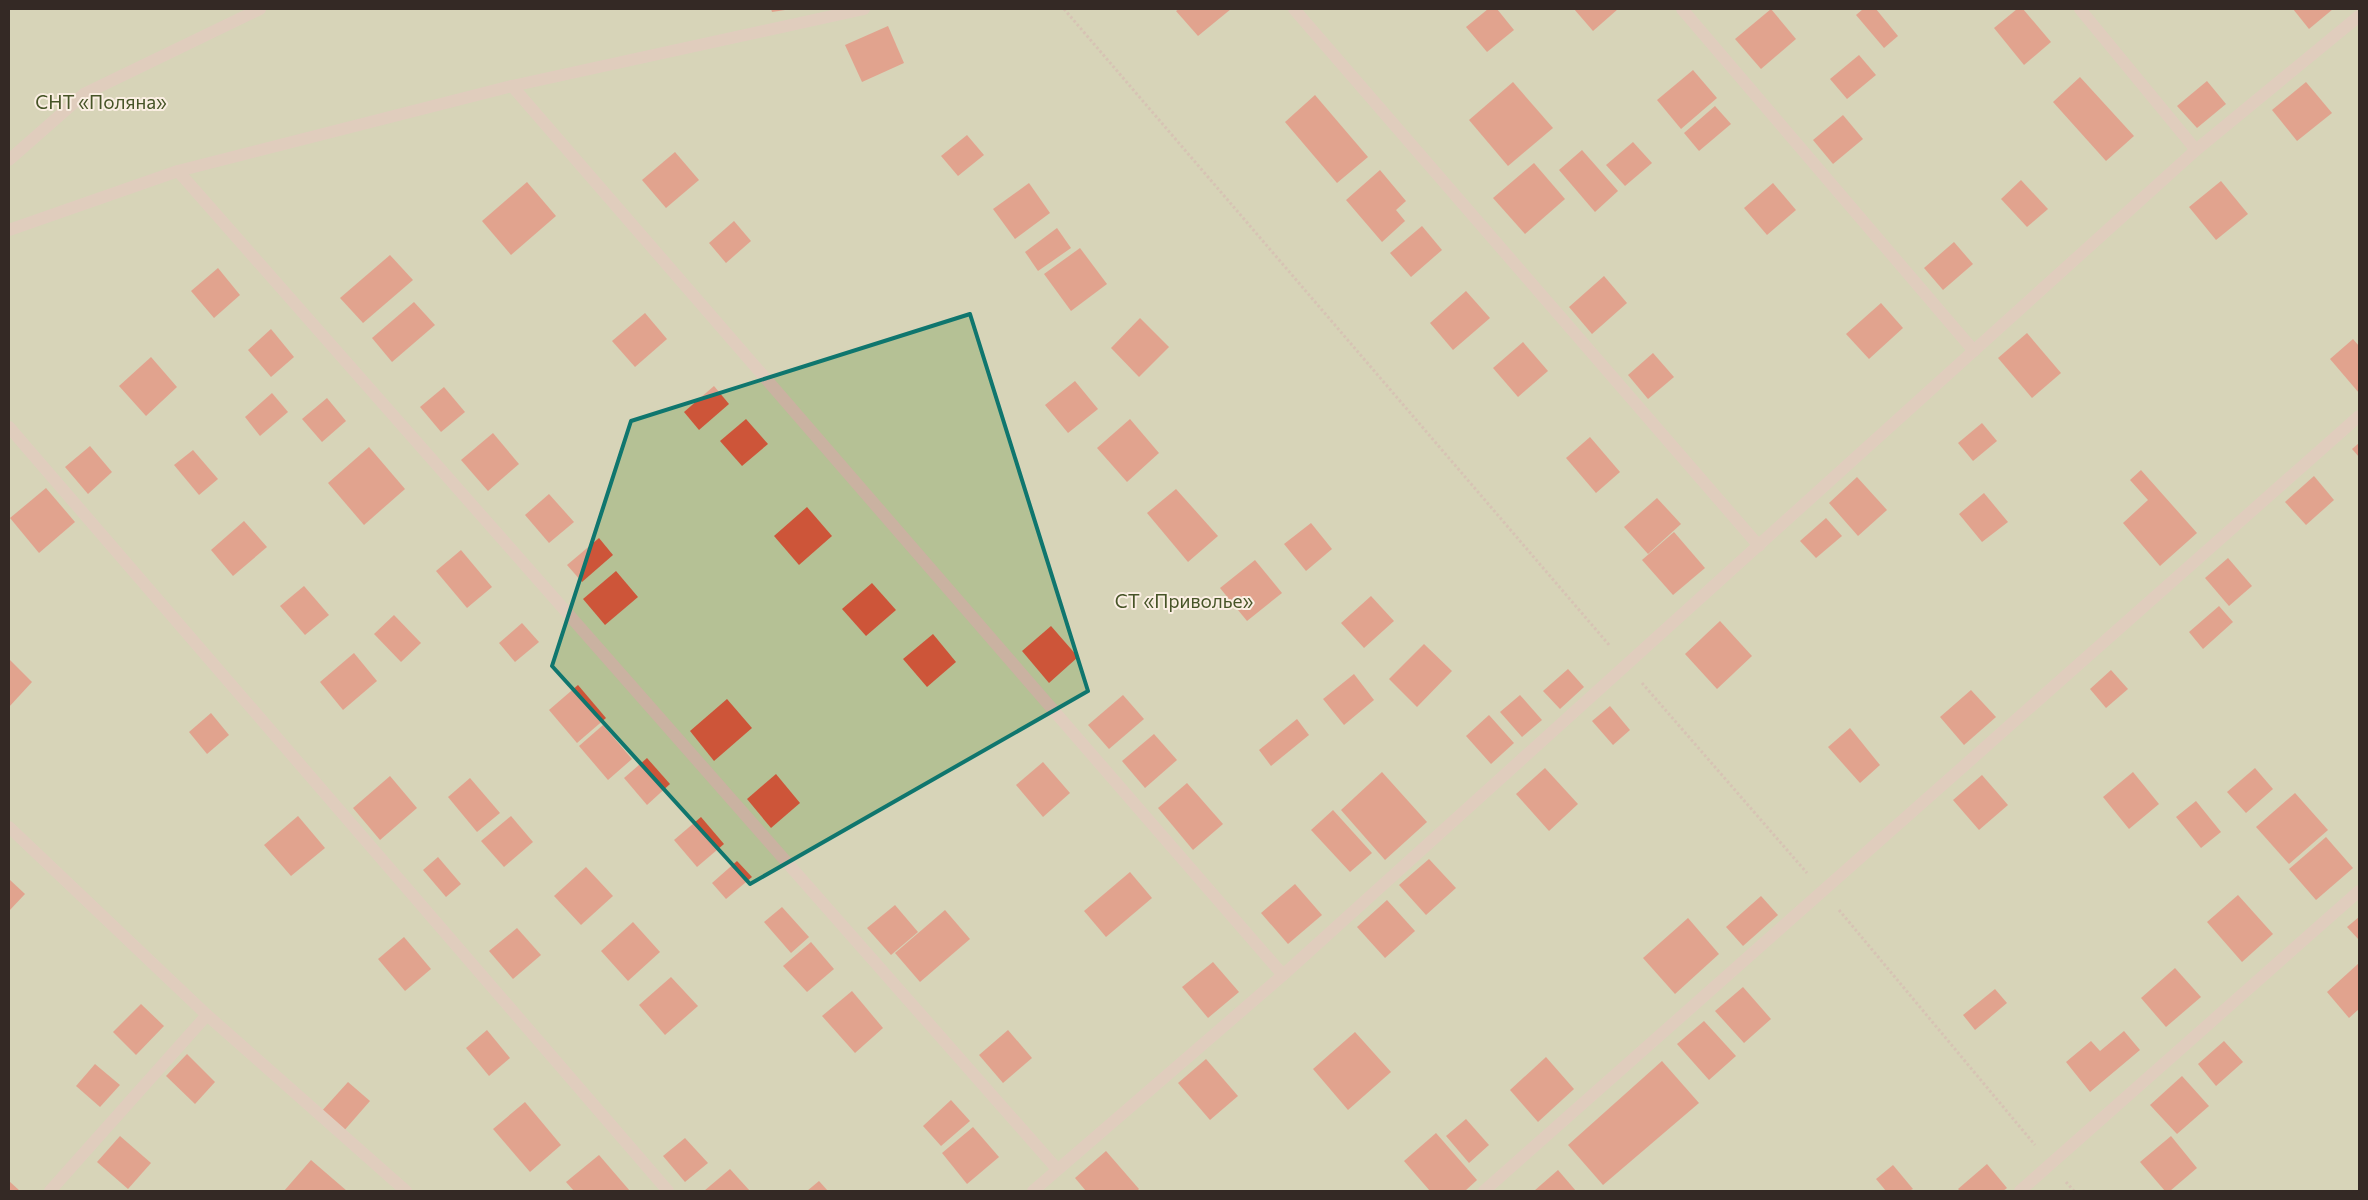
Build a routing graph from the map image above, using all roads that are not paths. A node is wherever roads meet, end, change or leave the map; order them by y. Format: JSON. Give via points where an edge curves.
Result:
{"nodes":[{"id":1,"x":260,"y":9,"type":"edge"},
{"id":2,"x":864,"y":9,"type":"edge"},
{"id":3,"x":1294,"y":9,"type":"edge"},
{"id":4,"x":1682,"y":9,"type":"edge"},
{"id":5,"x":2080,"y":9,"type":"edge"},
{"id":6,"x":2359,"y":16,"type":"edge"},
{"id":7,"x":512,"y":86,"type":"junction"},
{"id":8,"x":2196,"y":150,"type":"junction"},
{"id":9,"x":9,"y":160,"type":"edge"},
{"id":10,"x":178,"y":171,"type":"junction"},
{"id":11,"x":9,"y":230,"type":"edge"},
{"id":12,"x":1974,"y":351,"type":"junction"},
{"id":13,"x":2359,"y":416,"type":"edge"},
{"id":14,"x":9,"y":428,"type":"edge"},
{"id":15,"x":1759,"y":546,"type":"junction"},
{"id":16,"x":9,"y":827,"type":"edge"},
{"id":17,"x":2359,"y":891,"type":"edge"},
{"id":18,"x":1283,"y":975,"type":"junction"},
{"id":19,"x":207,"y":1015,"type":"junction"},
{"id":20,"x":1057,"y":1169,"type":"junction"},
{"id":21,"x":50,"y":1191,"type":"edge"},
{"id":22,"x":406,"y":1191,"type":"edge"},
{"id":23,"x":668,"y":1191,"type":"edge"},
{"id":24,"x":1033,"y":1191,"type":"edge"},
{"id":25,"x":1484,"y":1191,"type":"edge"},
{"id":26,"x":2020,"y":1191,"type":"edge"}],
"edges":[{"from":1,"to":9,"type":"street","via":[[84,94]]},
{"from":2,"to":7,"type":"street"},
{"from":3,"to":15,"type":"street"},
{"from":4,"to":12,"type":"street"},
{"from":5,"to":8,"type":"street"},
{"from":6,"to":8,"type":"street"},
{"from":7,"to":10,"type":"street"},
{"from":7,"to":18,"type":"street"},
{"from":8,"to":12,"type":"street"},
{"from":10,"to":11,"type":"street"},
{"from":10,"to":20,"type":"street"},
{"from":12,"to":15,"type":"street"},
{"from":13,"to":25,"type":"street"},
{"from":14,"to":23,"type":"street"},
{"from":15,"to":18,"type":"street"},
{"from":16,"to":19,"type":"street"},
{"from":17,"to":26,"type":"street"},
{"from":18,"to":20,"type":"street"},
{"from":19,"to":21,"type":"street"},
{"from":19,"to":22,"type":"street"},
{"from":20,"to":24,"type":"street"}]}
